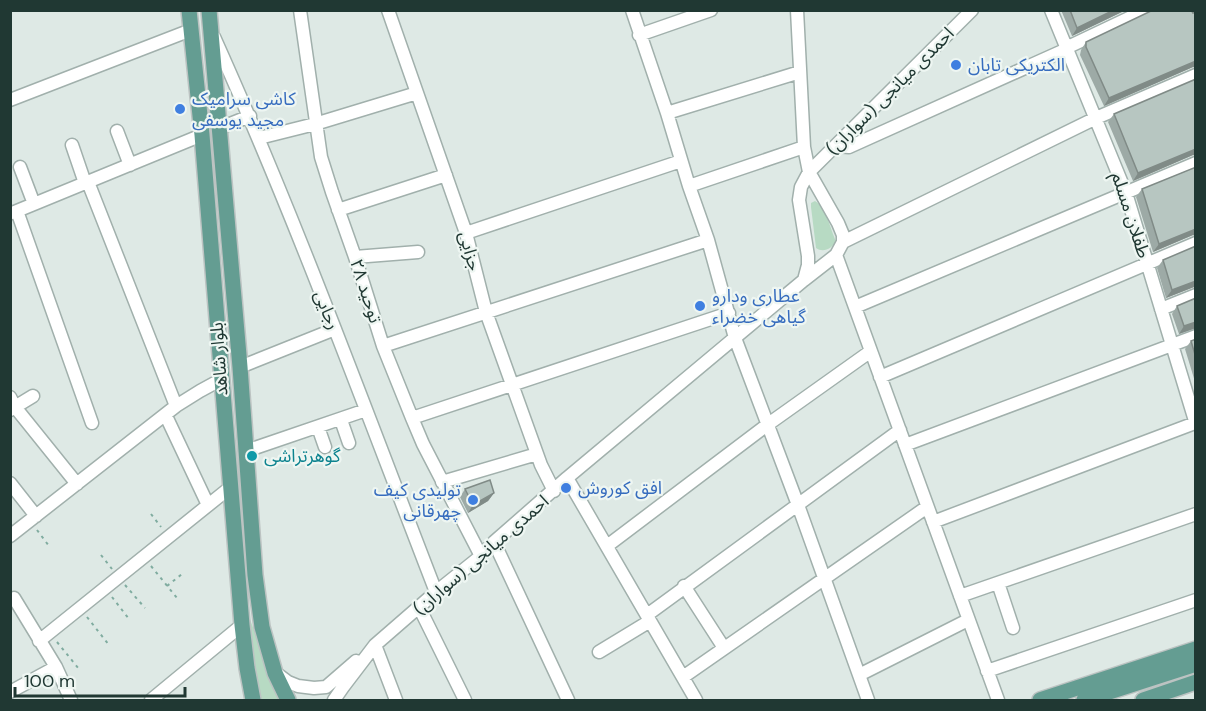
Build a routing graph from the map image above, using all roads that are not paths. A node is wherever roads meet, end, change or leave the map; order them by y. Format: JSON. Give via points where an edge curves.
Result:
{"nodes":[{"id":1,"x":189,"y":10,"type":"edge"},
{"id":2,"x":209,"y":10,"type":"edge"},
{"id":3,"x":300,"y":10,"type":"edge"},
{"id":4,"x":388,"y":10,"type":"edge"},
{"id":5,"x":632,"y":10,"type":"edge"},
{"id":6,"x":711,"y":10,"type":"edge"},
{"id":7,"x":797,"y":10,"type":"edge"},
{"id":8,"x":972,"y":10,"type":"edge"},
{"id":9,"x":1051,"y":10,"type":"edge"},
{"id":10,"x":1145,"y":11,"type":"edge"},
{"id":11,"x":190,"y":30,"type":"junction"},
{"id":12,"x":211,"y":31,"type":"junction"},
{"id":13,"x":639,"y":35,"type":"junction"},
{"id":14,"x":1066,"y":49,"type":"junction"},
{"id":15,"x":800,"y":72,"type":"junction"},
{"id":16,"x":1196,"y":75,"type":"edge"},
{"id":17,"x":417,"y":93,"type":"junction"},
{"id":18,"x":10,"y":100,"type":"edge"},
{"id":19,"x":667,"y":113,"type":"junction"},
{"id":20,"x":250,"y":116,"type":"junction"},
{"id":21,"x":1096,"y":118,"type":"junction"},
{"id":22,"x":315,"y":124,"type":"junction"},
{"id":23,"x":220,"y":128,"type":"junction"},
{"id":24,"x":117,"y":131,"type":"dead end"},
{"id":25,"x":202,"y":135,"type":"junction"},
{"id":26,"x":258,"y":138,"type":"junction"},
{"id":27,"x":72,"y":146,"type":"dead end"},
{"id":28,"x":836,"y":146,"type":"junction"},
{"id":29,"x":804,"y":147,"type":"junction"},
{"id":30,"x":681,"y":161,"type":"junction"},
{"id":31,"x":1196,"y":163,"type":"edge"},
{"id":32,"x":130,"y":165,"type":"junction"},
{"id":33,"x":20,"y":167,"type":"dead end"},
{"id":34,"x":809,"y":172,"type":"junction"},
{"id":35,"x":446,"y":175,"type":"junction"},
{"id":36,"x":87,"y":183,"type":"junction"},
{"id":37,"x":689,"y":186,"type":"junction"},
{"id":38,"x":1126,"y":193,"type":"junction"},
{"id":39,"x":34,"y":204,"type":"junction"},
{"id":40,"x":338,"y":210,"type":"junction"},
{"id":41,"x":14,"y":212,"type":"edge"},
{"id":42,"x":466,"y":233,"type":"junction"},
{"id":43,"x":708,"y":240,"type":"junction"},
{"id":44,"x":843,"y":242,"type":"junction"},
{"id":45,"x":1196,"y":243,"type":"edge"},
{"id":46,"x":418,"y":252,"type":"dead end"},
{"id":47,"x":836,"y":255,"type":"junction"},
{"id":48,"x":355,"y":257,"type":"junction"},
{"id":49,"x":1147,"y":263,"type":"junction"},
{"id":50,"x":804,"y":280,"type":"junction"},
{"id":51,"x":1196,"y":295,"type":"edge"},
{"id":52,"x":855,"y":307,"type":"junction"},
{"id":53,"x":1161,"y":309,"type":"junction"},
{"id":54,"x":486,"y":312,"type":"junction"},
{"id":55,"x":729,"y":314,"type":"junction"},
{"id":56,"x":335,"y":329,"type":"junction"},
{"id":57,"x":1196,"y":336,"type":"edge"},
{"id":58,"x":735,"y":338,"type":"junction"},
{"id":59,"x":1172,"y":345,"type":"junction"},
{"id":60,"x":383,"y":346,"type":"junction"},
{"id":61,"x":871,"y":351,"type":"junction"},
{"id":62,"x":240,"y":367,"type":"junction"},
{"id":63,"x":880,"y":377,"type":"junction"},
{"id":64,"x":222,"y":379,"type":"junction"},
{"id":65,"x":512,"y":386,"type":"junction"},
{"id":66,"x":33,"y":396,"type":"dead end"},
{"id":67,"x":12,"y":405,"type":"edge"},
{"id":68,"x":176,"y":406,"type":"junction"},
{"id":69,"x":366,"y":410,"type":"junction"},
{"id":70,"x":166,"y":416,"type":"junction"},
{"id":71,"x":412,"y":418,"type":"junction"},
{"id":72,"x":340,"y":420,"type":"junction"},
{"id":73,"x":92,"y":423,"type":"dead end"},
{"id":74,"x":1195,"y":424,"type":"edge"},
{"id":75,"x":767,"y":425,"type":"junction"},
{"id":76,"x":318,"y":428,"type":"junction"},
{"id":77,"x":900,"y":430,"type":"junction"},
{"id":78,"x":349,"y":443,"type":"dead end"},
{"id":79,"x":905,"y":445,"type":"junction"},
{"id":80,"x":325,"y":447,"type":"dead end"},
{"id":81,"x":246,"y":451,"type":"junction"},
{"id":82,"x":537,"y":454,"type":"junction"},
{"id":83,"x":567,"y":478,"type":"junction"},
{"id":84,"x":442,"y":482,"type":"junction"},
{"id":85,"x":10,"y":483,"type":"edge"},
{"id":86,"x":77,"y":484,"type":"junction"},
{"id":87,"x":232,"y":486,"type":"junction"},
{"id":88,"x":554,"y":491,"type":"junction"},
{"id":89,"x":208,"y":505,"type":"junction"},
{"id":90,"x":798,"y":505,"type":"junction"},
{"id":91,"x":927,"y":507,"type":"junction"},
{"id":92,"x":1196,"y":514,"type":"edge"},
{"id":93,"x":33,"y":518,"type":"junction"},
{"id":94,"x":933,"y":522,"type":"junction"},
{"id":95,"x":10,"y":536,"type":"edge"},
{"id":96,"x":494,"y":542,"type":"junction"},
{"id":97,"x":607,"y":546,"type":"junction"},
{"id":98,"x":481,"y":556,"type":"junction"},
{"id":99,"x":824,"y":578,"type":"junction"},
{"id":100,"x":998,"y":583,"type":"junction"},
{"id":101,"x":684,"y":586,"type":"junction"},
{"id":102,"x":436,"y":592,"type":"junction"},
{"id":103,"x":960,"y":596,"type":"junction"},
{"id":104,"x":12,"y":599,"type":"edge"},
{"id":105,"x":1196,"y":600,"type":"edge"},
{"id":106,"x":419,"y":608,"type":"junction"},
{"id":107,"x":648,"y":618,"type":"junction"},
{"id":108,"x":969,"y":620,"type":"junction"},
{"id":109,"x":242,"y":625,"type":"junction"},
{"id":110,"x":1013,"y":628,"type":"dead end"},
{"id":111,"x":39,"y":641,"type":"junction"},
{"id":112,"x":375,"y":645,"type":"junction"},
{"id":113,"x":724,"y":648,"type":"junction"},
{"id":114,"x":1196,"y":649,"type":"edge"},
{"id":115,"x":599,"y":652,"type":"dead end"},
{"id":116,"x":1196,"y":664,"type":"edge"},
{"id":117,"x":56,"y":668,"type":"junction"},
{"id":118,"x":1174,"y":670,"type":"junction"},
{"id":119,"x":987,"y":671,"type":"junction"},
{"id":120,"x":275,"y":673,"type":"junction"},
{"id":121,"x":859,"y":675,"type":"junction"},
{"id":122,"x":683,"y":677,"type":"junction"},
{"id":123,"x":1107,"y":679,"type":"junction"},
{"id":124,"x":1196,"y":682,"type":"edge"},
{"id":125,"x":10,"y":692,"type":"edge"},
{"id":126,"x":71,"y":700,"type":"edge"},
{"id":127,"x":151,"y":700,"type":"edge"},
{"id":128,"x":254,"y":700,"type":"edge"},
{"id":129,"x":288,"y":700,"type":"edge"},
{"id":130,"x":334,"y":700,"type":"edge"},
{"id":131,"x":396,"y":700,"type":"edge"},
{"id":132,"x":465,"y":700,"type":"edge"},
{"id":133,"x":568,"y":700,"type":"edge"},
{"id":134,"x":696,"y":700,"type":"edge"},
{"id":135,"x":868,"y":700,"type":"edge"},
{"id":136,"x":998,"y":700,"type":"edge"},
{"id":137,"x":1040,"y":700,"type":"edge"},
{"id":138,"x":1084,"y":700,"type":"edge"},
{"id":139,"x":1143,"y":700,"type":"edge"}],
"edges":[{"from":1,"to":11,"type":"main road","name":"بلوار شاهد"},
{"from":2,"to":12,"type":"main road","name":"بلوار شاهد"},
{"from":3,"to":22,"type":"street","name":"توحید ۲۸"},
{"from":4,"to":17,"type":"street","name":"جزایی"},
{"from":5,"to":13,"type":"street"},
{"from":6,"to":13,"type":"street"},
{"from":7,"to":15,"type":"street"},
{"from":8,"to":28,"type":"street","name":"احمدی میانجی (سواران)"},
{"from":9,"to":14,"type":"street","name":"طفلان مسلم"},
{"from":10,"to":14,"type":"street"},
{"from":11,"to":18,"type":"street"},
{"from":11,"to":25,"type":"main road","name":"بلوار شاهد"},
{"from":12,"to":20,"type":"street","name":"رجایی"},
{"from":12,"to":23,"type":"main road","name":"بلوار شاهد"},
{"from":13,"to":19,"type":"street"},
{"from":14,"to":21,"type":"street","name":"طفلان مسلم"},
{"from":14,"to":28,"type":"street","via":[[849,147]]},
{"from":15,"to":19,"type":"street"},
{"from":15,"to":29,"type":"street"},
{"from":16,"to":21,"type":"street"},
{"from":17,"to":22,"type":"street"},
{"from":17,"to":35,"type":"street","name":"جزایی"},
{"from":19,"to":30,"type":"street"},
{"from":20,"to":23,"type":"street"},
{"from":20,"to":26,"type":"street","name":"رجایی"},
{"from":21,"to":38,"type":"street","name":"طفلان مسلم"},
{"from":21,"to":44,"type":"street"},
{"from":22,"to":26,"type":"street"},
{"from":22,"to":40,"type":"street","name":"توحید ۲۸"},
{"from":23,"to":62,"type":"main road","name":"بلوار شاهد"},
{"from":24,"to":32,"type":"street"},
{"from":25,"to":32,"type":"street"},
{"from":25,"to":64,"type":"main road","name":"بلوار شاهد"},
{"from":26,"to":56,"type":"street","name":"رجایی"},
{"from":27,"to":36,"type":"street"},
{"from":28,"to":34,"type":"street","name":"احمدی میانجی (سواران)"},
{"from":29,"to":34,"type":"street"},
{"from":29,"to":37,"type":"street"},
{"from":30,"to":37,"type":"street"},
{"from":30,"to":42,"type":"street"},
{"from":31,"to":38,"type":"street"},
{"from":32,"to":36,"type":"street"},
{"from":33,"to":39,"type":"street"},
{"from":34,"to":44,"type":"street","via":[[838,223]]},
{"from":34,"to":50,"type":"street","via":[[799,200],[808,256]]},
{"from":35,"to":40,"type":"street"},
{"from":35,"to":42,"type":"street","name":"جزایی"},
{"from":36,"to":39,"type":"street"},
{"from":36,"to":68,"type":"street"},
{"from":37,"to":43,"type":"street"},
{"from":38,"to":49,"type":"street","name":"طفلان مسلم"},
{"from":38,"to":52,"type":"street"},
{"from":39,"to":41,"type":"street"},
{"from":40,"to":48,"type":"street","name":"توحید ۲۸"},
{"from":41,"to":73,"type":"street"},
{"from":42,"to":54,"type":"street","name":"جزایی"},
{"from":43,"to":54,"type":"street"},
{"from":43,"to":55,"type":"street"},
{"from":44,"to":47,"type":"street"},
{"from":45,"to":49,"type":"street"},
{"from":46,"to":48,"type":"street"},
{"from":47,"to":50,"type":"street","name":"احمدی میانجی (سواران)"},
{"from":47,"to":52,"type":"street"},
{"from":48,"to":60,"type":"street","name":"توحید ۲۸"},
{"from":49,"to":53,"type":"street","name":"طفلان مسلم"},
{"from":49,"to":63,"type":"street"},
{"from":50,"to":58,"type":"street","name":"احمدی میانجی (سواران)"},
{"from":51,"to":53,"type":"street"},
{"from":52,"to":61,"type":"street"},
{"from":53,"to":59,"type":"street","name":"طفلان مسلم"},
{"from":54,"to":60,"type":"street"},
{"from":54,"to":65,"type":"street","name":"جزایی"},
{"from":55,"to":58,"type":"street"},
{"from":55,"to":65,"type":"street"},
{"from":56,"to":62,"type":"street"},
{"from":56,"to":69,"type":"street","name":"رجایی"},
{"from":57,"to":59,"type":"street"},
{"from":58,"to":75,"type":"street"},
{"from":58,"to":83,"type":"street","name":"احمدی میانجی (سواران)"},
{"from":59,"to":74,"type":"street","name":"طفلان مسلم"},
{"from":59,"to":79,"type":"street"},
{"from":60,"to":71,"type":"street","name":"توحید ۲۸"},
{"from":61,"to":63,"type":"street"},
{"from":61,"to":75,"type":"street"},
{"from":62,"to":81,"type":"main road","name":"بلوار شاهد"},
{"from":63,"to":77,"type":"street"},
{"from":64,"to":68,"type":"street"},
{"from":64,"to":87,"type":"main road","name":"بلوار شاهد"},
{"from":65,"to":71,"type":"street"},
{"from":65,"to":82,"type":"street","name":"جزایی"},
{"from":66,"to":67,"type":"street"},
{"from":67,"to":86,"type":"street"},
{"from":68,"to":70,"type":"street"},
{"from":69,"to":72,"type":"street"},
{"from":69,"to":102,"type":"street","name":"رجایی"},
{"from":70,"to":86,"type":"street"},
{"from":70,"to":89,"type":"street"},
{"from":71,"to":84,"type":"street","name":"توحید ۲۸"},
{"from":72,"to":76,"type":"street"},
{"from":72,"to":78,"type":"street"},
{"from":74,"to":94,"type":"street"},
{"from":75,"to":90,"type":"street"},
{"from":75,"to":97,"type":"street"},
{"from":76,"to":80,"type":"street"},
{"from":76,"to":81,"type":"street"},
{"from":77,"to":79,"type":"street"},
{"from":77,"to":90,"type":"street"},
{"from":79,"to":91,"type":"street"},
{"from":81,"to":120,"type":"main road","name":"بلوار شاهد","via":[[255,575],[262,627]]},
{"from":82,"to":84,"type":"street"},
{"from":82,"to":88,"type":"street","name":"جزایی"},
{"from":83,"to":88,"type":"street","name":"احمدی میانجی (سواران)"},
{"from":83,"to":97,"type":"street"},
{"from":84,"to":98,"type":"street","name":"توحید ۲۸"},
{"from":85,"to":93,"type":"street"},
{"from":86,"to":93,"type":"street"},
{"from":87,"to":89,"type":"street"},
{"from":87,"to":109,"type":"main road","name":"بلوار شاهد"},
{"from":88,"to":96,"type":"street","name":"احمدی میانجی (سواران)"},
{"from":89,"to":111,"type":"street"},
{"from":90,"to":99,"type":"street"},
{"from":90,"to":101,"type":"street"},
{"from":91,"to":94,"type":"street"},
{"from":91,"to":99,"type":"street"},
{"from":92,"to":100,"type":"street"},
{"from":93,"to":95,"type":"street"},
{"from":94,"to":103,"type":"street"},
{"from":96,"to":98,"type":"street","name":"احمدی میانجی (سواران)"},
{"from":96,"to":133,"type":"street"},
{"from":97,"to":107,"type":"street"},
{"from":98,"to":102,"type":"street","name":"احمدی میانجی (سواران)"},
{"from":99,"to":113,"type":"street"},
{"from":99,"to":121,"type":"street"},
{"from":100,"to":103,"type":"street"},
{"from":100,"to":110,"type":"street"},
{"from":101,"to":107,"type":"street"},
{"from":101,"to":113,"type":"street"},
{"from":102,"to":106,"type":"street","name":"احمدی میانجی (سواران)"},
{"from":103,"to":108,"type":"street"},
{"from":104,"to":111,"type":"street"},
{"from":105,"to":119,"type":"street"},
{"from":106,"to":112,"type":"street","name":"احمدی میانجی (سواران)"},
{"from":106,"to":132,"type":"street"},
{"from":107,"to":115,"type":"street"},
{"from":107,"to":122,"type":"street"},
{"from":108,"to":119,"type":"street"},
{"from":108,"to":121,"type":"street"},
{"from":109,"to":127,"type":"street"},
{"from":109,"to":128,"type":"main road","name":"بلوار شاهد"},
{"from":111,"to":117,"type":"street"},
{"from":112,"to":120,"type":"street","via":[[326,687],[298,686]]},
{"from":112,"to":130,"type":"street","name":"احمدی میانجی (سواران)"},
{"from":112,"to":131,"type":"street"},
{"from":113,"to":122,"type":"street"},
{"from":114,"to":123,"type":"main road"},
{"from":116,"to":118,"type":"main road"},
{"from":117,"to":125,"type":"street"},
{"from":117,"to":126,"type":"street"},
{"from":118,"to":123,"type":"main road"},
{"from":118,"to":138,"type":"main road"},
{"from":119,"to":136,"type":"street"},
{"from":120,"to":129,"type":"main road","name":"بلوار شاهد"},
{"from":121,"to":135,"type":"street"},
{"from":122,"to":134,"type":"street"},
{"from":123,"to":137,"type":"main road"},
{"from":124,"to":139,"type":"main road"}]}
